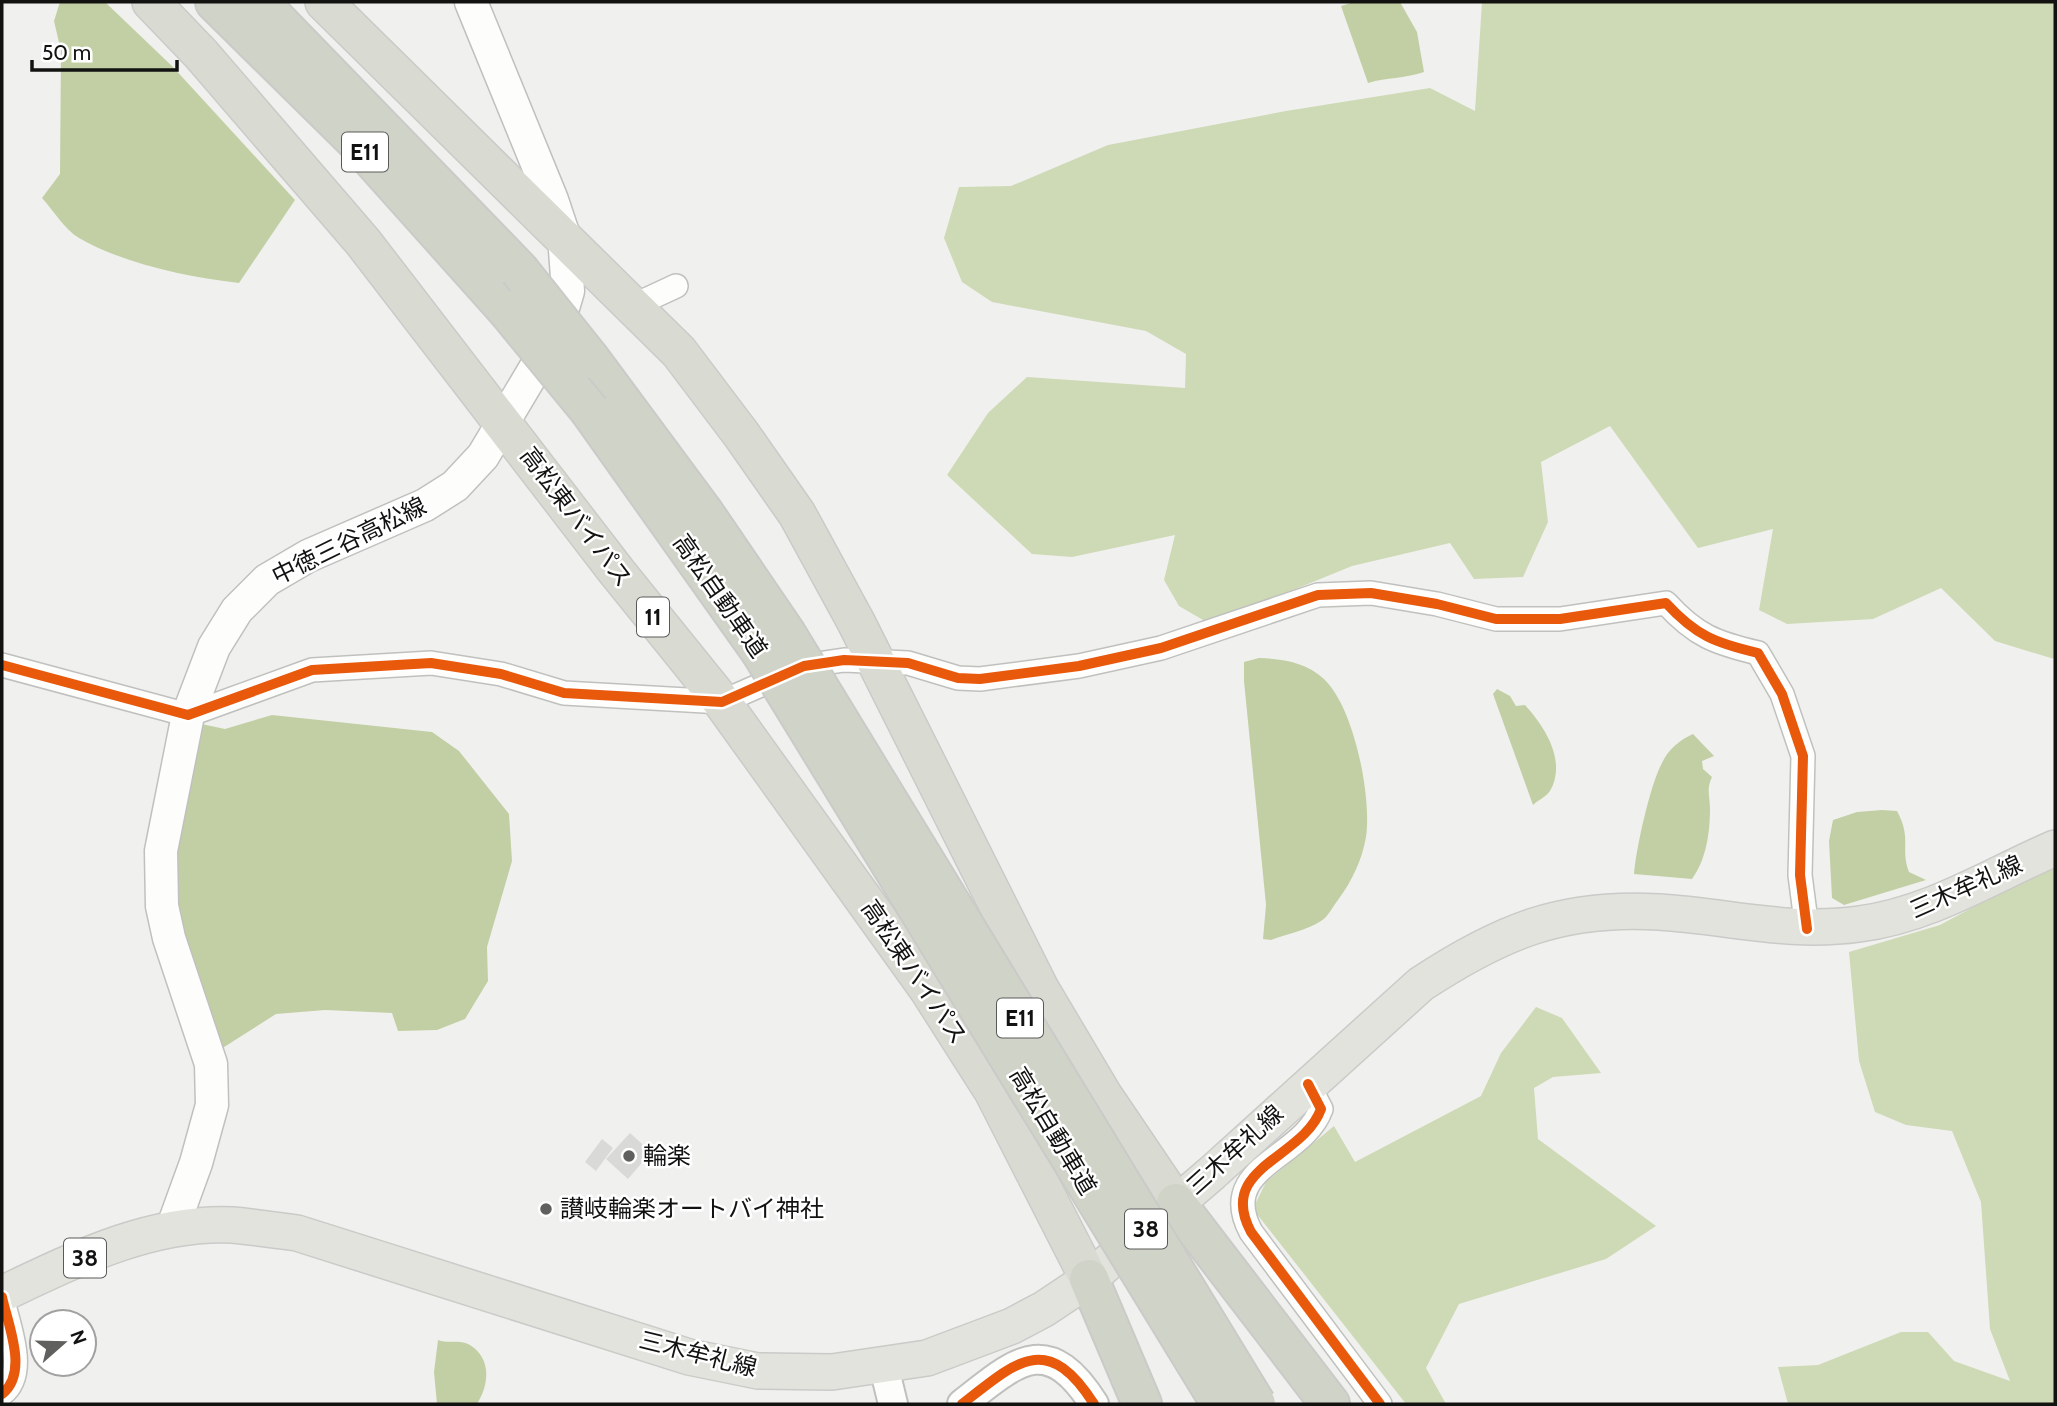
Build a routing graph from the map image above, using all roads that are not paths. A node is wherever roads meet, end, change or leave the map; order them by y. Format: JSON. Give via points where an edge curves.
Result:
{"nodes":[{"id":1,"x":151,"y":2,"type":"edge"},
{"id":2,"x":215,"y":2,"type":"edge"},
{"id":3,"x":259,"y":2,"type":"edge"},
{"id":4,"x":324,"y":2,"type":"edge"},
{"id":5,"x":471,"y":2,"type":"edge"},
{"id":6,"x":564,"y":236,"type":"junction"},
{"id":7,"x":676,"y":286,"type":"dead end"},
{"id":8,"x":633,"y":306,"type":"junction"},
{"id":9,"x":504,"y":423,"type":"junction"},
{"id":10,"x":773,"y":642,"type":"junction"},
{"id":11,"x":876,"y":663,"type":"junction"},
{"id":12,"x":2,"y":665,"type":"edge"},
{"id":13,"x":722,"y":702,"type":"junction"},
{"id":14,"x":188,"y":715,"type":"junction"},
{"id":15,"x":2055,"y":848,"type":"edge"},
{"id":16,"x":1807,"y":929,"type":"junction"},
{"id":17,"x":1308,"y":1084,"type":"junction"},
{"id":18,"x":1176,"y":1203,"type":"junction"},
{"id":19,"x":172,"y":1229,"type":"junction"},
{"id":20,"x":1088,"y":1279,"type":"junction"},
{"id":21,"x":2,"y":1296,"type":"edge"},
{"id":22,"x":884,"y":1367,"type":"junction"},
{"id":23,"x":2,"y":1394,"type":"edge"},
{"id":24,"x":893,"y":1404,"type":"edge"},
{"id":25,"x":962,"y":1404,"type":"edge"},
{"id":26,"x":1094,"y":1404,"type":"edge"},
{"id":27,"x":1142,"y":1404,"type":"edge"},
{"id":28,"x":1221,"y":1404,"type":"edge"},
{"id":29,"x":1256,"y":1404,"type":"edge"},
{"id":30,"x":1330,"y":1404,"type":"edge"},
{"id":31,"x":1380,"y":1404,"type":"edge"}],
"edges":[{"from":1,"to":9,"type":"highway","name":"高松東バイパス","number":"11","via":[[363,242]]},
{"from":2,"to":10,"type":"highway","name":"高松自動車道","number":"E11","bridge":true,"via":[[354,139],[508,310]]},
{"from":3,"to":10,"type":"highway","name":"高松自動車道","number":"E11","bridge":true,"via":[[519,270],[704,513]]},
{"from":4,"to":6,"type":"highway"},
{"from":5,"to":6,"type":"main road","name":"中徳三谷高松線"},
{"from":6,"to":8,"type":"highway"},
{"from":6,"to":9,"type":"main road","name":"中徳三谷高松線","via":[[568,291],[555,335]]},
{"from":7,"to":8,"type":"street"},
{"from":8,"to":11,"type":"highway","via":[[679,352],[797,514]]},
{"from":9,"to":13,"type":"highway","name":"高松東バイパス","number":"11"},
{"from":9,"to":14,"type":"main road","name":"中徳三谷高松線","via":[[483,456],[455,486],[425,505],[308,556],[267,580],[237,610],[214,647]]},
{"from":10,"to":28,"type":"highway","name":"高松自動車道","number":"E11","bridge":true},
{"from":10,"to":29,"type":"highway","name":"高松自動車道","number":"E11","bridge":true},
{"from":11,"to":13,"type":"street","via":[[844,660],[804,666]]},
{"from":11,"to":16,"type":"street","via":[[908,663],[958,678],[980,679],[1079,666],[1161,648],[1318,595],[1371,593],[1496,618],[1560,619],[1666,603],[1686,625],[1713,642],[1758,653],[1783,694],[1803,756],[1800,875]]},
{"from":11,"to":18,"type":"highway","via":[[1040,989],[1103,1095]]},
{"from":12,"to":14,"type":"street"},
{"from":13,"to":14,"type":"street","via":[[564,693],[501,674],[431,663],[312,670]]},
{"from":13,"to":20,"type":"highway","name":"高松東バイパス","number":"11","via":[[935,1001],[993,1091]]},
{"from":14,"to":19,"type":"main road","name":"中徳三谷高松線","via":[[162,851],[162,906],[211,1064],[212,1105]]},
{"from":15,"to":16,"type":"main road","name":"三木牟礼線","number":"38","via":[[1904,916]]},
{"from":16,"to":17,"type":"main road","name":"三木牟礼線","number":"38","via":[[1660,912],[1610,911],[1525,926],[1421,984]]},
{"from":17,"to":18,"type":"main road","name":"三木牟礼線","number":"38"},
{"from":17,"to":31,"type":"street","via":[[1321,1109],[1315,1126],[1248,1180],[1242,1214]]},
{"from":18,"to":20,"type":"main road","name":"三木牟礼線","number":"38"},
{"from":18,"to":30,"type":"highway"},
{"from":19,"to":21,"type":"main road","name":"三木牟礼線","number":"38","via":[[132,1238]]},
{"from":19,"to":22,"type":"main road","name":"三木牟礼線","number":"38","via":[[231,1225],[297,1233],[689,1357],[758,1371]]},
{"from":20,"to":22,"type":"main road","name":"三木牟礼線","number":"38","via":[[1044,1309],[982,1340]]},
{"from":20,"to":27,"type":"highway"},
{"from":21,"to":23,"type":"street","via":[[16,1365],[9,1388]]},
{"from":22,"to":24,"type":"street"},
{"from":25,"to":26,"type":"street","via":[[1029,1358],[1060,1364]]}]}
